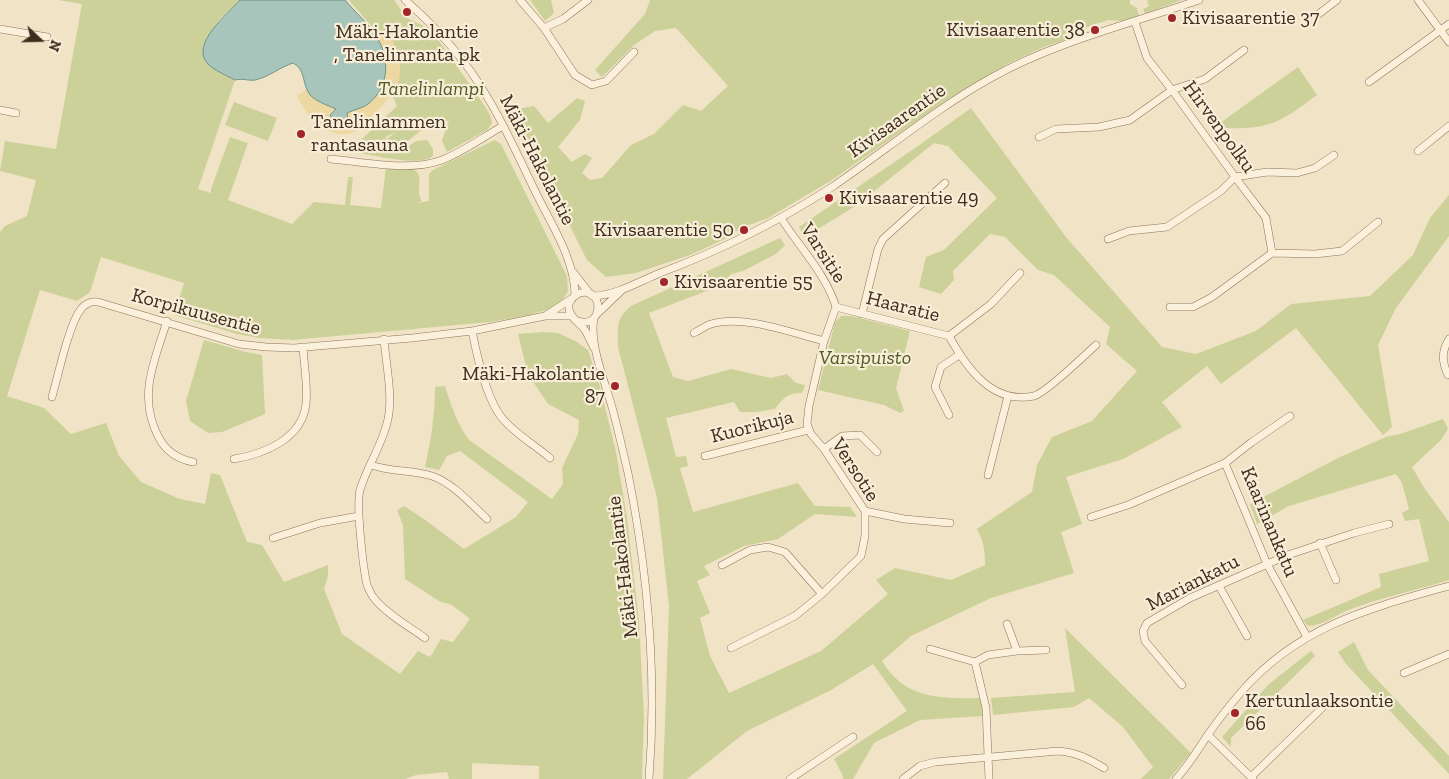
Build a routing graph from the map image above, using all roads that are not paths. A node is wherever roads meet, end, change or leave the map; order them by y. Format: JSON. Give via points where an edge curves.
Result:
{"nodes":[{"id":1,"x":405,"y":0,"type":"edge"},
{"id":2,"x":520,"y":0,"type":"edge"},
{"id":3,"x":588,"y":0,"type":"edge"},
{"id":4,"x":1199,"y":0,"type":"edge"},
{"id":5,"x":1337,"y":0,"type":"edge"},
{"id":6,"x":1418,"y":0,"type":"edge"},
{"id":7,"x":1316,"y":16,"type":"dead end"},
{"id":8,"x":1135,"y":22,"type":"junction"},
{"id":9,"x":1449,"y":24,"type":"edge"},
{"id":10,"x":544,"y":28,"type":"junction"},
{"id":11,"x":0,"y":29,"type":"edge"},
{"id":12,"x":1440,"y":30,"type":"junction"},
{"id":13,"x":47,"y":37,"type":"dead end"},
{"id":14,"x":1449,"y":42,"type":"edge"},
{"id":15,"x":1244,"y":50,"type":"dead end"},
{"id":16,"x":634,"y":52,"type":"dead end"},
{"id":17,"x":1369,"y":82,"type":"dead end"},
{"id":18,"x":1172,"y":90,"type":"junction"},
{"id":19,"x":0,"y":110,"type":"edge"},
{"id":20,"x":16,"y":113,"type":"dead end"},
{"id":21,"x":503,"y":126,"type":"junction"},
{"id":22,"x":1449,"y":126,"type":"edge"},
{"id":23,"x":1039,"y":137,"type":"dead end"},
{"id":24,"x":1418,"y":151,"type":"dead end"},
{"id":25,"x":1334,"y":155,"type":"dead end"},
{"id":26,"x":331,"y":159,"type":"dead end"},
{"id":27,"x":1235,"y":177,"type":"junction"},
{"id":28,"x":945,"y":183,"type":"dead end"},
{"id":29,"x":781,"y":218,"type":"junction"},
{"id":30,"x":1378,"y":222,"type":"dead end"},
{"id":31,"x":1108,"y":239,"type":"dead end"},
{"id":32,"x":1272,"y":253,"type":"junction"},
{"id":33,"x":572,"y":272,"type":"junction"},
{"id":34,"x":1020,"y":274,"type":"dead end"},
{"id":35,"x":622,"y":289,"type":"junction"},
{"id":36,"x":591,"y":295,"type":"junction"},
{"id":37,"x":573,"y":298,"type":"junction"},
{"id":38,"x":836,"y":307,"type":"junction"},
{"id":39,"x":1170,"y":307,"type":"dead end"},
{"id":40,"x":862,"y":314,"type":"junction"},
{"id":41,"x":545,"y":316,"type":"junction"},
{"id":42,"x":595,"y":317,"type":"junction"},
{"id":43,"x":574,"y":318,"type":"junction"},
{"id":44,"x":167,"y":322,"type":"junction"},
{"id":45,"x":472,"y":331,"type":"junction"},
{"id":46,"x":694,"y":333,"type":"dead end"},
{"id":47,"x":949,"y":336,"type":"junction"},
{"id":48,"x":1449,"y":339,"type":"edge"},
{"id":49,"x":384,"y":340,"type":"junction"},
{"id":50,"x":824,"y":341,"type":"junction"},
{"id":51,"x":1096,"y":345,"type":"dead end"},
{"id":52,"x":303,"y":347,"type":"junction"},
{"id":53,"x":959,"y":354,"type":"junction"},
{"id":54,"x":598,"y":355,"type":"junction"},
{"id":55,"x":1448,"y":375,"type":"dead end"},
{"id":56,"x":1008,"y":396,"type":"junction"},
{"id":57,"x":52,"y":397,"type":"dead end"},
{"id":58,"x":949,"y":415,"type":"dead end"},
{"id":59,"x":1290,"y":416,"type":"dead end"},
{"id":60,"x":808,"y":430,"type":"junction"},
{"id":61,"x":824,"y":449,"type":"junction"},
{"id":62,"x":876,"y":452,"type":"dead end"},
{"id":63,"x":705,"y":456,"type":"dead end"},
{"id":64,"x":550,"y":458,"type":"dead end"},
{"id":65,"x":234,"y":459,"type":"dead end"},
{"id":66,"x":193,"y":462,"type":"dead end"},
{"id":67,"x":1225,"y":463,"type":"junction"},
{"id":68,"x":371,"y":465,"type":"junction"},
{"id":69,"x":988,"y":475,"type":"dead end"},
{"id":70,"x":865,"y":511,"type":"junction"},
{"id":71,"x":359,"y":516,"type":"junction"},
{"id":72,"x":1091,"y":517,"type":"dead end"},
{"id":73,"x":487,"y":519,"type":"dead end"},
{"id":74,"x":950,"y":523,"type":"dead end"},
{"id":75,"x":1389,"y":524,"type":"dead end"},
{"id":76,"x":273,"y":538,"type":"dead end"},
{"id":77,"x":1320,"y":543,"type":"junction"},
{"id":78,"x":1267,"y":564,"type":"junction"},
{"id":79,"x":722,"y":565,"type":"dead end"},
{"id":80,"x":1336,"y":580,"type":"dead end"},
{"id":81,"x":1219,"y":586,"type":"junction"},
{"id":82,"x":1449,"y":586,"type":"edge"},
{"id":83,"x":822,"y":594,"type":"junction"},
{"id":84,"x":1007,"y":624,"type":"dead end"},
{"id":85,"x":1247,"y":636,"type":"dead end"},
{"id":86,"x":1307,"y":637,"type":"junction"},
{"id":87,"x":425,"y":638,"type":"dead end"},
{"id":88,"x":731,"y":648,"type":"dead end"},
{"id":89,"x":930,"y":649,"type":"dead end"},
{"id":90,"x":1046,"y":650,"type":"dead end"},
{"id":91,"x":1017,"y":651,"type":"junction"},
{"id":92,"x":1449,"y":654,"type":"edge"},
{"id":93,"x":975,"y":662,"type":"junction"},
{"id":94,"x":1404,"y":673,"type":"dead end"},
{"id":95,"x":1182,"y":685,"type":"dead end"},
{"id":96,"x":1323,"y":707,"type":"dead end"},
{"id":97,"x":1208,"y":734,"type":"junction"},
{"id":98,"x":853,"y":737,"type":"dead end"},
{"id":99,"x":989,"y":757,"type":"junction"},
{"id":100,"x":1104,"y":768,"type":"dead end"},
{"id":101,"x":1252,"y":778,"type":"edge"},
{"id":102,"x":649,"y":779,"type":"edge"},
{"id":103,"x":790,"y":779,"type":"edge"},
{"id":104,"x":903,"y":779,"type":"edge"},
{"id":105,"x":989,"y":779,"type":"edge"},
{"id":106,"x":1176,"y":779,"type":"edge"}],
"edges":[{"from":1,"to":21,"type":"street","name":"Mäki-Hakolantie","via":[[455,51],[487,96]]},
{"from":2,"to":10,"type":"street"},
{"from":3,"to":10,"type":"street","via":[[563,19]]},
{"from":4,"to":8,"type":"street","name":"Kivisaarentie"},
{"from":5,"to":7,"type":"street"},
{"from":6,"to":12,"type":"street"},
{"from":8,"to":18,"type":"street","name":"Hirvenpolku","via":[[1146,58]]},
{"from":8,"to":29,"type":"street","name":"Kivisaarentie","via":[[1048,51],[990,78]]},
{"from":9,"to":12,"type":"street"},
{"from":10,"to":16,"type":"street","via":[[576,75],[592,85],[606,81]]},
{"from":11,"to":13,"type":"street"},
{"from":12,"to":14,"type":"street"},
{"from":12,"to":17,"type":"street"},
{"from":15,"to":18,"type":"street","via":[[1205,79]]},
{"from":18,"to":23,"type":"street","via":[[1130,120],[1099,127],[1056,129]]},
{"from":18,"to":27,"type":"street","name":"Hirvenpolku"},
{"from":19,"to":20,"type":"street"},
{"from":21,"to":26,"type":"street","via":[[442,160],[425,164],[410,166]]},
{"from":21,"to":33,"type":"street","name":"Mäki-Hakolantie"},
{"from":22,"to":24,"type":"street"},
{"from":25,"to":27,"type":"street","via":[[1315,168],[1297,173],[1267,172]]},
{"from":27,"to":31,"type":"street","via":[[1221,191],[1168,227],[1129,231]]},
{"from":27,"to":32,"type":"street","name":"Hirvenpolku","via":[[1266,218]]},
{"from":28,"to":40,"type":"street","via":[[883,239]]},
{"from":29,"to":35,"type":"street","name":"Kivisaarentie","via":[[721,249]]},
{"from":29,"to":38,"type":"street","name":"Varsitie","via":[[826,284]]},
{"from":30,"to":32,"type":"street","via":[[1342,251]]},
{"from":32,"to":39,"type":"street","via":[[1212,297],[1193,307]]},
{"from":33,"to":36,"type":"street","name":"Mäki-Hakolantie"},
{"from":33,"to":37,"type":"street","name":"Mäki-Hakolantie"},
{"from":34,"to":47,"type":"street","via":[[990,304]]},
{"from":35,"to":36,"type":"street","name":"Kivisaarentie"},
{"from":35,"to":42,"type":"street","name":"Kivisaarentie"},
{"from":36,"to":37,"type":"street","via":[[582,293]]},
{"from":36,"to":42,"type":"street","via":[[599,307]]},
{"from":37,"to":41,"type":"street","name":"Korpikuusentie"},
{"from":37,"to":43,"type":"street","via":[[569,308]]},
{"from":38,"to":40,"type":"street","name":"Haaratie"},
{"from":38,"to":50,"type":"street","name":"Versotie"},
{"from":40,"to":47,"type":"street","name":"Haaratie"},
{"from":41,"to":43,"type":"street","name":"Korpikuusentie"},
{"from":41,"to":45,"type":"street","name":"Korpikuusentie"},
{"from":42,"to":43,"type":"street","via":[[585,322]]},
{"from":42,"to":54,"type":"street","name":"Mäki-Hakolantie","via":[[592,328]]},
{"from":43,"to":54,"type":"street","name":"Mäki-Hakolantie"},
{"from":44,"to":52,"type":"street","name":"Korpikuusentie","via":[[239,344]]},
{"from":44,"to":57,"type":"street","name":"Korpikuusentie","via":[[98,302],[88,303],[80,310],[72,326]]},
{"from":44,"to":66,"type":"street","via":[[147,390],[149,412],[162,443],[178,457]]},
{"from":45,"to":49,"type":"street","name":"Korpikuusentie"},
{"from":45,"to":64,"type":"street","via":[[479,363],[501,418]]},
{"from":46,"to":50,"type":"street","via":[[710,324],[742,320]]},
{"from":47,"to":53,"type":"street","name":"Haaratie"},
{"from":48,"to":55,"type":"street","via":[[1442,356]]},
{"from":49,"to":52,"type":"street","name":"Korpikuusentie"},
{"from":49,"to":68,"type":"street","via":[[389,418]]},
{"from":50,"to":60,"type":"street","name":"Versotie","via":[[809,406]]},
{"from":51,"to":56,"type":"street","name":"Haaratie","via":[[1035,396]]},
{"from":52,"to":65,"type":"street","via":[[306,405],[294,431],[283,442]]},
{"from":53,"to":56,"type":"street","name":"Haaratie","via":[[975,375]]},
{"from":53,"to":58,"type":"street","via":[[942,367],[935,387]]},
{"from":54,"to":102,"type":"street","name":"Mäki-Hakolantie","via":[[628,474],[644,584],[651,682]]},
{"from":56,"to":69,"type":"street"},
{"from":59,"to":67,"type":"street","name":"Kaarinankatu"},
{"from":60,"to":61,"type":"street","name":"Versotie"},
{"from":60,"to":63,"type":"street","name":"Kuorikuja"},
{"from":61,"to":62,"type":"street","via":[[842,436],[860,435]]},
{"from":61,"to":70,"type":"street","name":"Versotie"},
{"from":67,"to":72,"type":"street","via":[[1128,505]]},
{"from":67,"to":78,"type":"street","name":"Kaarinankatu"},
{"from":68,"to":71,"type":"street","via":[[359,493]]},
{"from":68,"to":73,"type":"street","via":[[441,480]]},
{"from":70,"to":74,"type":"street"},
{"from":70,"to":83,"type":"street","name":"Versotie","via":[[861,556]]},
{"from":71,"to":76,"type":"street","via":[[320,523]]},
{"from":71,"to":87,"type":"street","via":[[368,587],[374,599]]},
{"from":75,"to":77,"type":"street","name":"Mariankatu"},
{"from":77,"to":78,"type":"street","name":"Mariankatu"},
{"from":77,"to":80,"type":"street"},
{"from":78,"to":81,"type":"street","name":"Mariankatu"},
{"from":78,"to":86,"type":"street","name":"Kaarinankatu"},
{"from":79,"to":83,"type":"street","via":[[750,550],[768,547],[784,552]]},
{"from":81,"to":85,"type":"street"},
{"from":81,"to":95,"type":"street","name":"Mariankatu","via":[[1155,617],[1143,631],[1145,641]]},
{"from":82,"to":86,"type":"street","via":[[1352,615]]},
{"from":83,"to":88,"type":"street","name":"Versotie","via":[[795,616]]},
{"from":84,"to":91,"type":"street"},
{"from":86,"to":97,"type":"street","via":[[1261,672]]},
{"from":89,"to":93,"type":"street"},
{"from":90,"to":91,"type":"street"},
{"from":91,"to":93,"type":"street","via":[[988,654]]},
{"from":92,"to":94,"type":"street"},
{"from":93,"to":99,"type":"street","via":[[986,708]]},
{"from":96,"to":101,"type":"street"},
{"from":97,"to":101,"type":"street"},
{"from":97,"to":106,"type":"street"},
{"from":98,"to":103,"type":"street"},
{"from":99,"to":100,"type":"street","via":[[1070,752]]},
{"from":99,"to":104,"type":"street","via":[[935,762],[920,766]]},
{"from":99,"to":105,"type":"street"}]}
